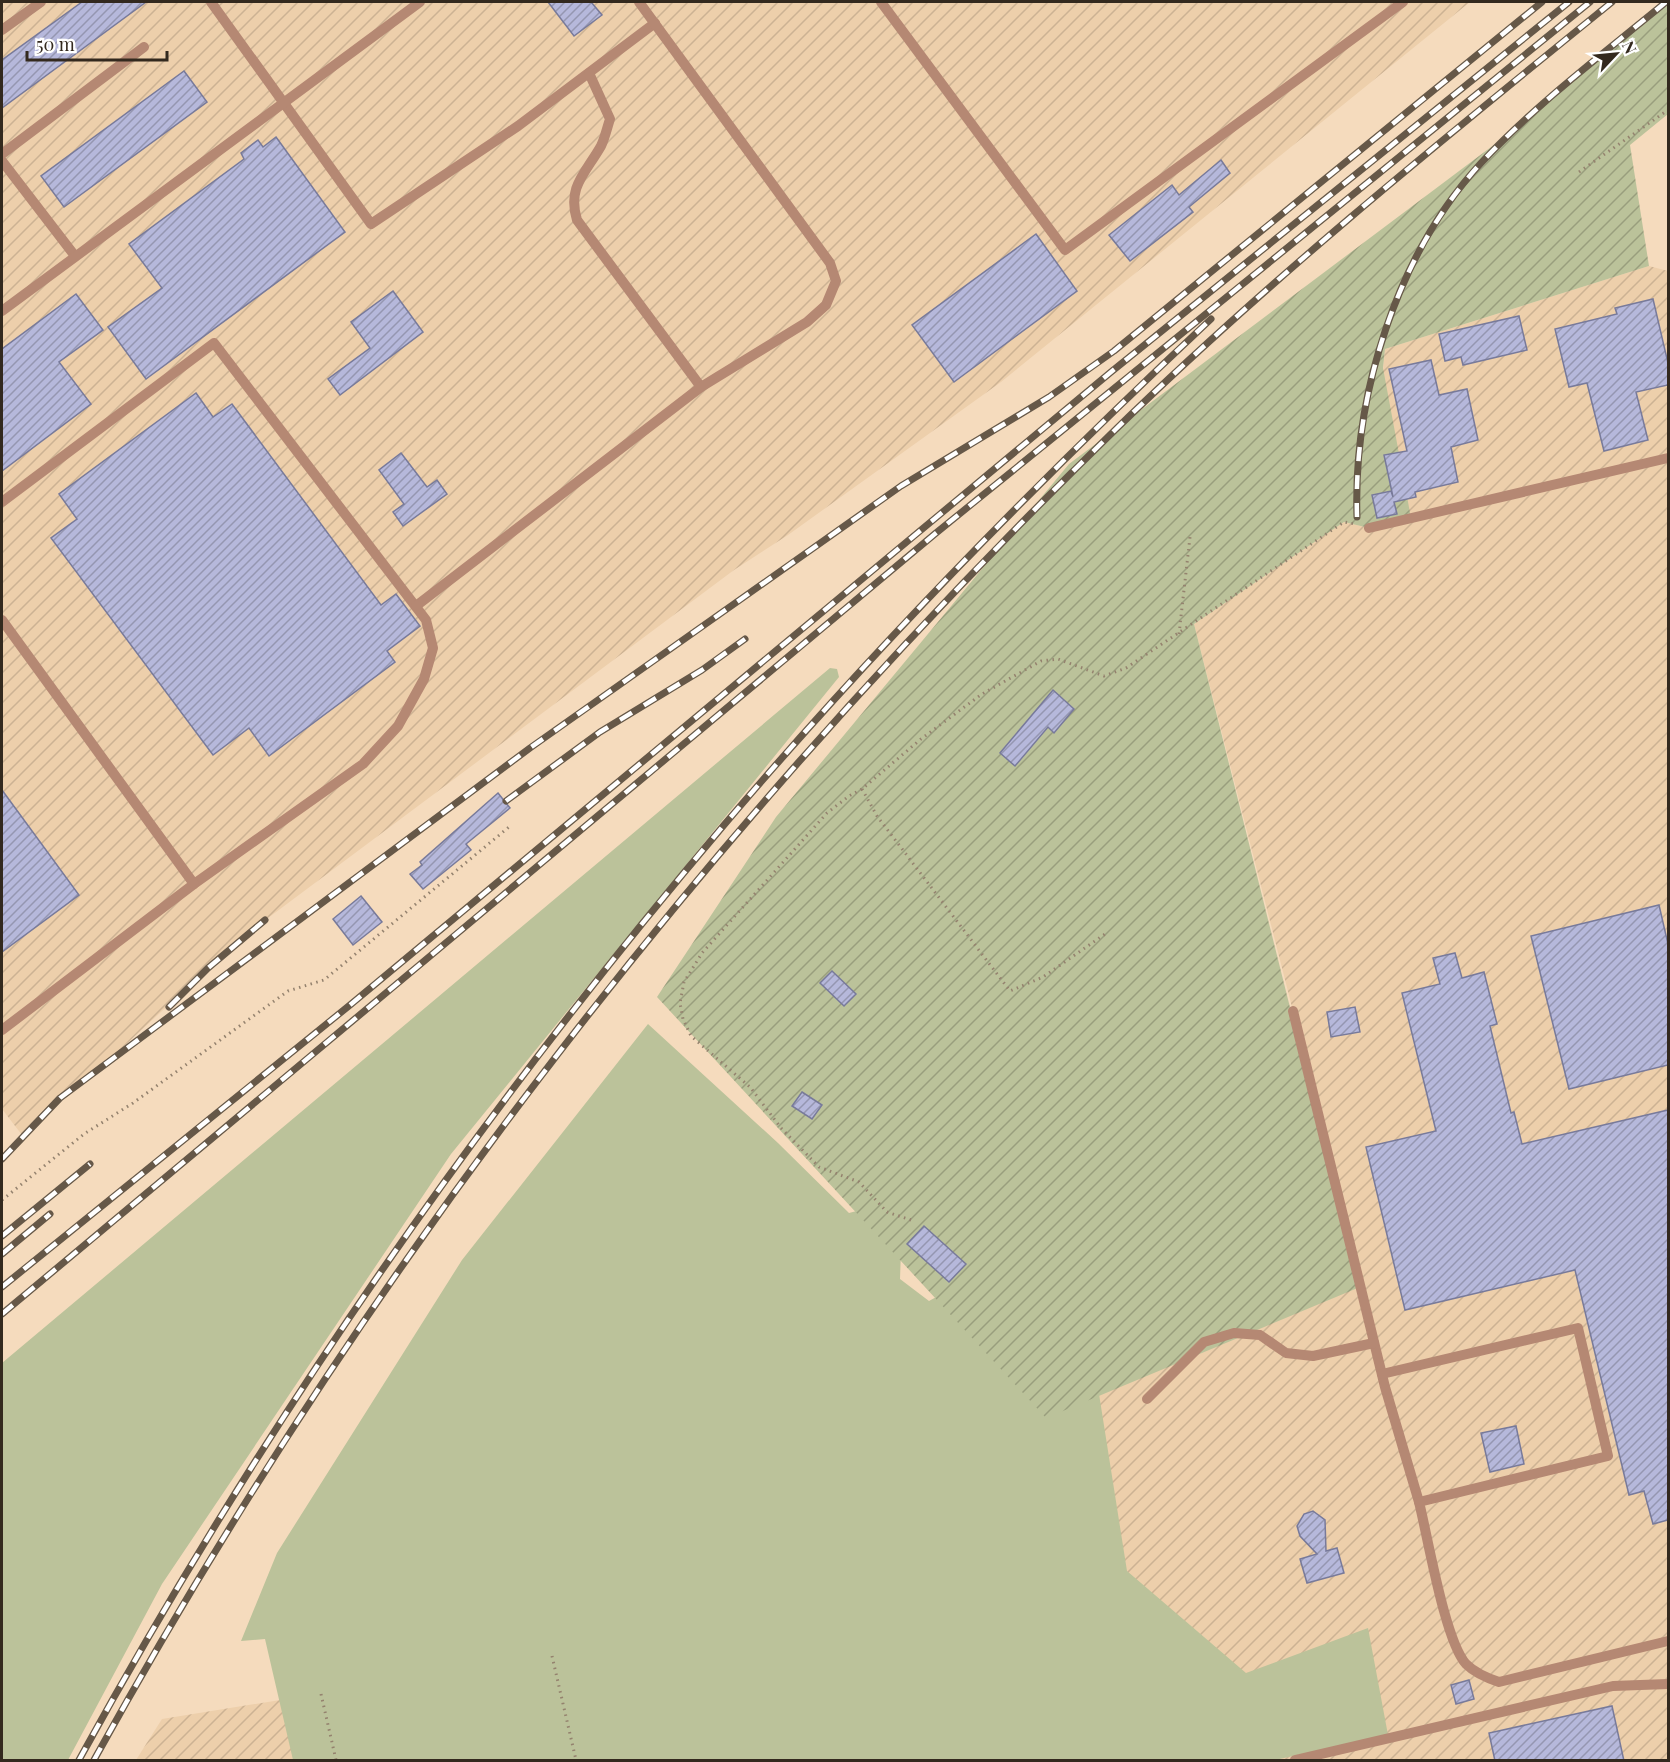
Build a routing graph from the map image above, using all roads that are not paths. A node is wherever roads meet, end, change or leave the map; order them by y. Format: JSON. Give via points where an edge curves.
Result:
{"nodes":[{"id":1,"x":41,"y":2,"type":"edge"},
{"id":2,"x":211,"y":2,"type":"edge"},
{"id":3,"x":420,"y":2,"type":"edge"},
{"id":4,"x":639,"y":2,"type":"edge"},
{"id":5,"x":881,"y":2,"type":"edge"},
{"id":6,"x":1403,"y":2,"type":"edge"},
{"id":7,"x":655,"y":23,"type":"junction"},
{"id":8,"x":2,"y":30,"type":"edge"},
{"id":9,"x":144,"y":47,"type":"dead end"},
{"id":10,"x":589,"y":73,"type":"junction"},
{"id":11,"x":284,"y":100,"type":"junction"},
{"id":12,"x":2,"y":154,"type":"edge"},
{"id":13,"x":2,"y":161,"type":"edge"},
{"id":14,"x":75,"y":256,"type":"junction"},
{"id":15,"x":2,"y":311,"type":"edge"},
{"id":16,"x":701,"y":387,"type":"junction"},
{"id":17,"x":1668,"y":458,"type":"edge"},
{"id":18,"x":2,"y":502,"type":"edge"},
{"id":19,"x":1369,"y":528,"type":"road end"},
{"id":20,"x":416,"y":606,"type":"junction"},
{"id":21,"x":2,"y":620,"type":"edge"},
{"id":22,"x":194,"y":885,"type":"junction"},
{"id":23,"x":1293,"y":1011,"type":"dead end"},
{"id":24,"x":2,"y":1030,"type":"edge"},
{"id":25,"x":1374,"y":1343,"type":"junction"},
{"id":26,"x":1382,"y":1374,"type":"junction"},
{"id":27,"x":1147,"y":1399,"type":"dead end"},
{"id":28,"x":1419,"y":1503,"type":"junction"},
{"id":29,"x":1668,"y":1641,"type":"edge"},
{"id":30,"x":1668,"y":1684,"type":"edge"},
{"id":31,"x":1294,"y":1761,"type":"edge"}],
"edges":[{"from":1,"to":8,"type":"lane"},
{"from":2,"to":11,"type":"lane"},
{"from":3,"to":11,"type":"lane"},
{"from":4,"to":7,"type":"lane"},
{"from":5,"to":6,"type":"lane","via":[[1065,250]]},
{"from":7,"to":10,"type":"lane"},
{"from":7,"to":16,"type":"lane","via":[[830,263],[836,281],[826,305],[807,322]]},
{"from":9,"to":12,"type":"lane"},
{"from":10,"to":11,"type":"lane","via":[[518,126],[371,224]]},
{"from":10,"to":16,"type":"lane","via":[[610,119],[603,143],[574,190],[572,203],[578,220]]},
{"from":11,"to":14,"type":"lane"},
{"from":13,"to":14,"type":"lane"},
{"from":14,"to":15,"type":"lane"},
{"from":16,"to":20,"type":"lane"},
{"from":17,"to":19,"type":"lane"},
{"from":18,"to":20,"type":"lane","via":[[214,343]]},
{"from":20,"to":22,"type":"lane","via":[[426,620],[433,648],[423,679],[398,726],[363,764]]},
{"from":21,"to":22,"type":"lane"},
{"from":22,"to":24,"type":"lane"},
{"from":23,"to":25,"type":"lane"},
{"from":25,"to":26,"type":"lane"},
{"from":25,"to":27,"type":"lane","via":[[1313,1356],[1286,1353],[1260,1335],[1233,1333],[1204,1342]]},
{"from":26,"to":28,"type":"lane"},
{"from":26,"to":28,"type":"lane","via":[[1578,1328],[1608,1456]]},
{"from":28,"to":29,"type":"lane","via":[[1452,1642],[1466,1663],[1484,1677],[1499,1682]]},
{"from":30,"to":31,"type":"lane","via":[[1613,1686]]}]}
